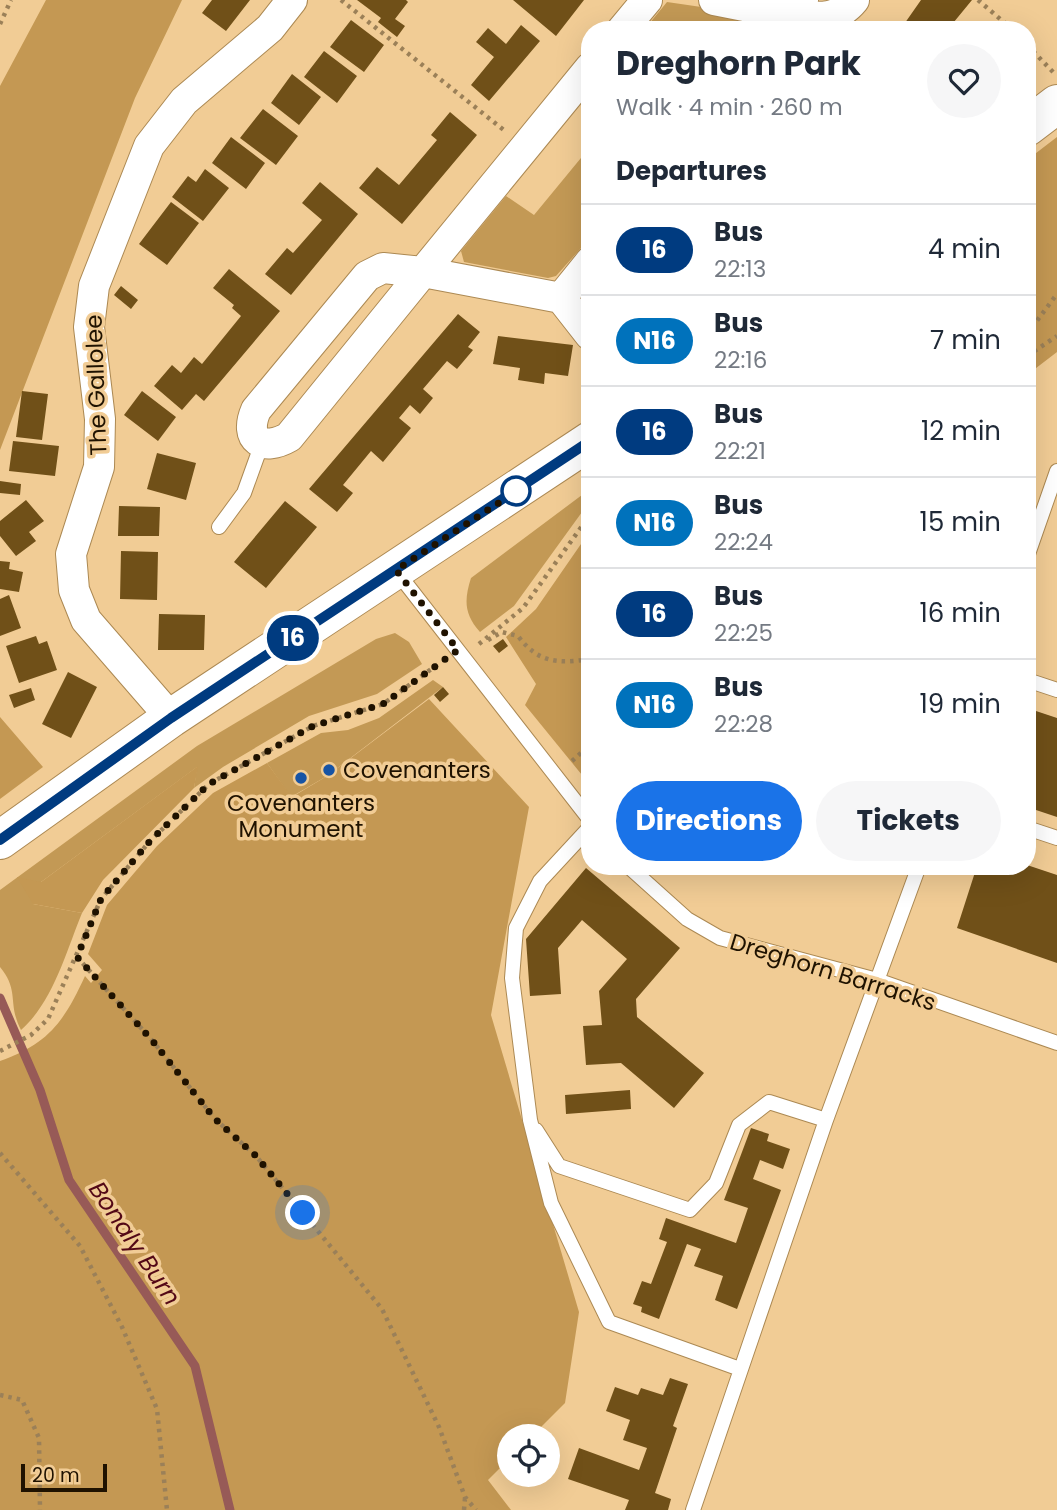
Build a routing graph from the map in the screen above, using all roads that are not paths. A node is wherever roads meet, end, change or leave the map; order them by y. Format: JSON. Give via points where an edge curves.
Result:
{"nodes":[{"id":1,"x":292,"y":0,"type":"edge"},
{"id":2,"x":647,"y":0,"type":"edge"},
{"id":3,"x":713,"y":0,"type":"edge"},
{"id":4,"x":854,"y":0,"type":"edge"},
{"id":5,"x":790,"y":15,"type":"edge"},
{"id":6,"x":630,"y":21,"type":"edge"},
{"id":7,"x":581,"y":79,"type":"edge"},
{"id":8,"x":1057,"y":104,"type":"edge"},
{"id":9,"x":1036,"y":120,"type":"edge"},
{"id":10,"x":423,"y":272,"type":"junction"},
{"id":11,"x":581,"y":273,"type":"edge"},
{"id":12,"x":561,"y":298,"type":"junction"},
{"id":13,"x":581,"y":323,"type":"edge"},
{"id":14,"x":261,"y":443,"type":"junction"},
{"id":15,"x":581,"y":447,"type":"edge"},
{"id":16,"x":1057,"y":471,"type":"edge"},
{"id":17,"x":219,"y":527,"type":"dead end"},
{"id":18,"x":1036,"y":531,"type":"edge"},
{"id":19,"x":396,"y":570,"type":"junction"},
{"id":20,"x":1036,"y":683,"type":"edge"},
{"id":21,"x":1057,"y":690,"type":"edge"},
{"id":22,"x":171,"y":718,"type":"junction"},
{"id":23,"x":581,"y":809,"type":"edge"},
{"id":24,"x":1036,"y":831,"type":"edge"},
{"id":25,"x":581,"y":837,"type":"edge"},
{"id":26,"x":1057,"y":838,"type":"edge"},
{"id":27,"x":0,"y":840,"type":"edge"},
{"id":28,"x":638,"y":875,"type":"edge"},
{"id":29,"x":916,"y":875,"type":"edge"},
{"id":30,"x":877,"y":979,"type":"junction"},
{"id":31,"x":1057,"y":1043,"type":"edge"},
{"id":32,"x":530,"y":1120,"type":"junction"},
{"id":33,"x":826,"y":1120,"type":"junction"},
{"id":34,"x":740,"y":1369,"type":"junction"},
{"id":35,"x":693,"y":1510,"type":"edge"}],
"edges":[{"from":1,"to":22,"type":"street","name":"The Gallolee","via":[[270,28],[184,101],[149,146],[94,286],[89,327],[100,419],[99,467],[71,554],[74,590],[86,620]]},
{"from":2,"to":6,"type":"street"},
{"from":3,"to":5,"type":"street"},
{"from":4,"to":5,"type":"street","via":[[845,12],[830,18]]},
{"from":7,"to":10,"type":"street"},
{"from":8,"to":9,"type":"main road"},
{"from":10,"to":12,"type":"street"},
{"from":10,"to":14,"type":"street","via":[[289,437],[276,445]]},
{"from":10,"to":14,"type":"street","via":[[383,268],[367,276],[256,410],[251,422],[253,435]]},
{"from":11,"to":12,"type":"street"},
{"from":12,"to":13,"type":"street"},
{"from":14,"to":17,"type":"lane","via":[[244,493]]},
{"from":15,"to":19,"type":"main road"},
{"from":16,"to":18,"type":"lane"},
{"from":19,"to":22,"type":"main road"},
{"from":19,"to":23,"type":"lane"},
{"from":20,"to":21,"type":"lane"},
{"from":22,"to":27,"type":"main road"},
{"from":24,"to":26,"type":"lane"},
{"from":25,"to":32,"type":"lane","via":[[540,881],[516,928],[512,978]]},
{"from":28,"to":30,"type":"lane","name":"Dreghorn Barracks","via":[[687,919],[720,938]]},
{"from":29,"to":30,"type":"lane"},
{"from":30,"to":31,"type":"lane","name":"Dreghorn Barracks"},
{"from":30,"to":33,"type":"lane"},
{"from":32,"to":33,"type":"lane","via":[[559,1166],[690,1210],[716,1183],[739,1125],[769,1102]]},
{"from":32,"to":34,"type":"lane","via":[[551,1203],[608,1322]]},
{"from":33,"to":34,"type":"lane"},
{"from":34,"to":35,"type":"lane"}]}
